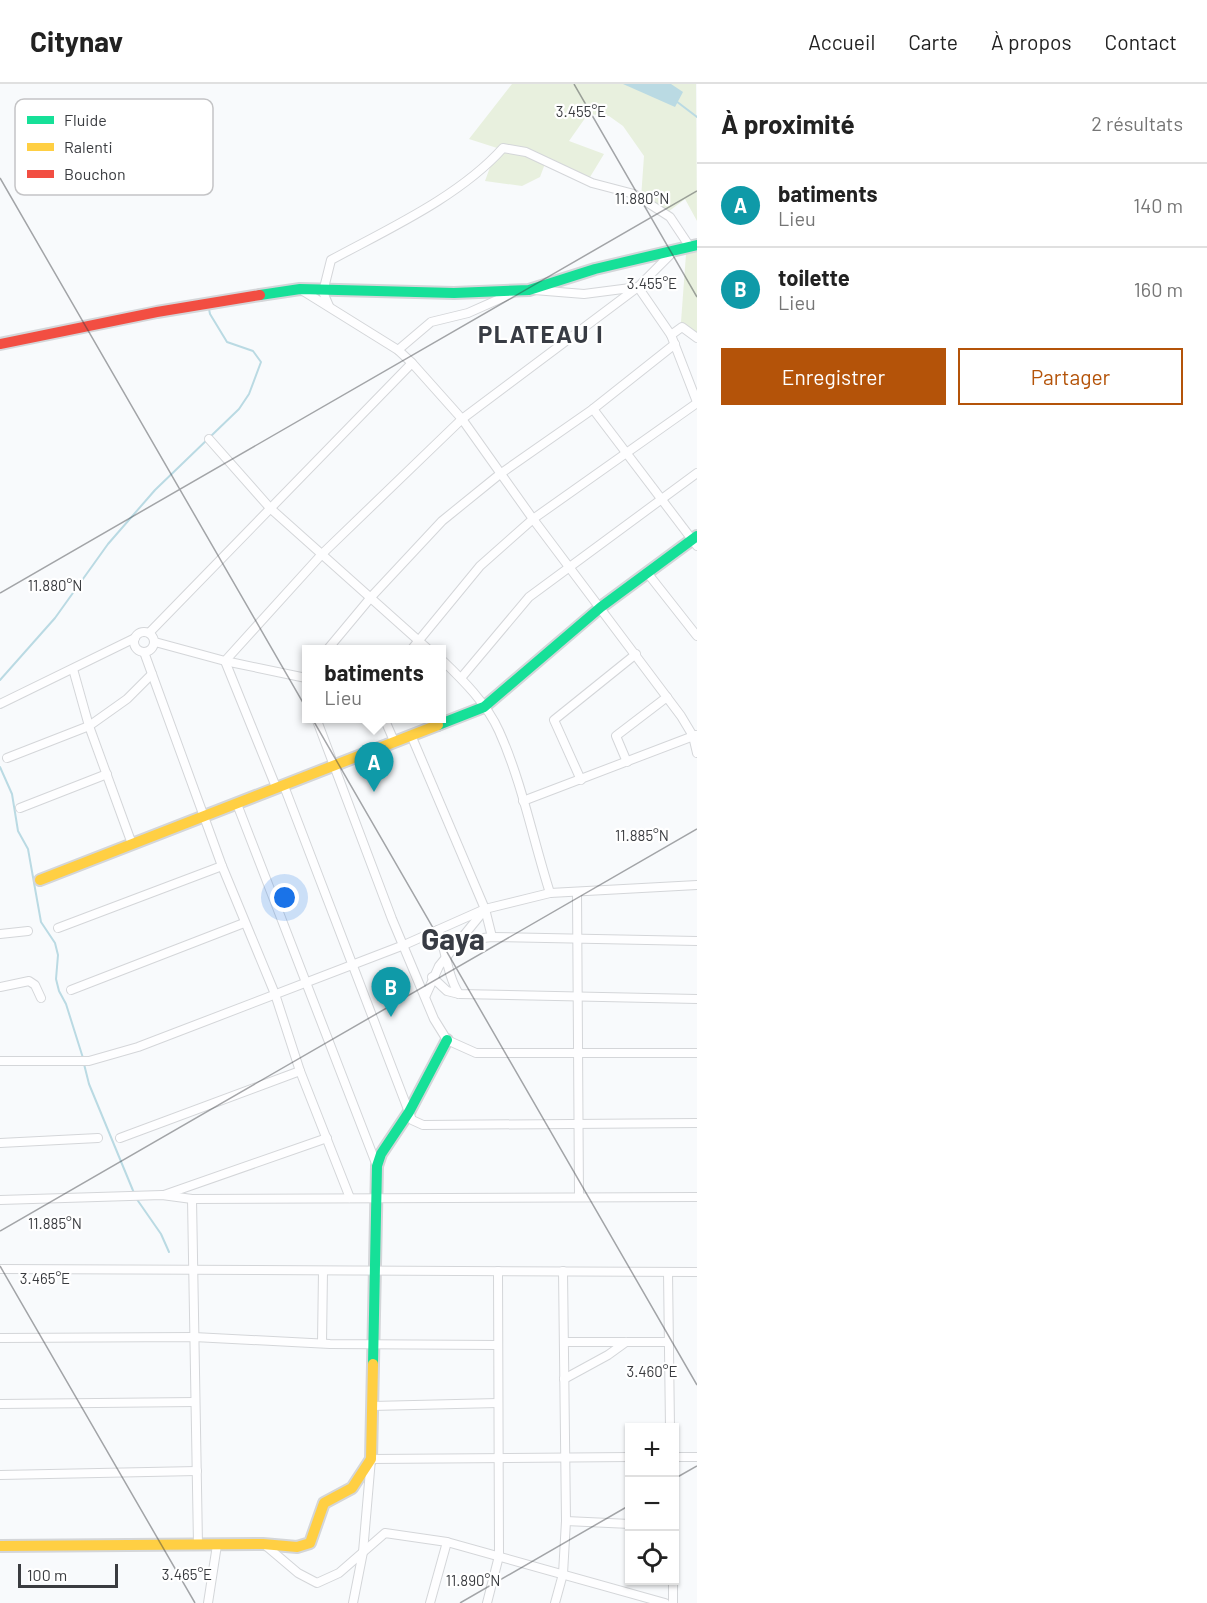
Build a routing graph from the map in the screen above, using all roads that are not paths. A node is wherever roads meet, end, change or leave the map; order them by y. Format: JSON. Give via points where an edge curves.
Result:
{"nodes":[{"id":1,"x":694,"y":246,"type":"edge"},
{"id":2,"x":674,"y":251,"type":"junction"},
{"id":3,"x":638,"y":287,"type":"junction"},
{"id":4,"x":300,"y":289,"type":"junction"},
{"id":5,"x":529,"y":290,"type":"junction"},
{"id":6,"x":517,"y":291,"type":"junction"},
{"id":7,"x":323,"y":292,"type":"junction"},
{"id":8,"x":330,"y":307,"type":"junction"},
{"id":9,"x":671,"y":335,"type":"junction"},
{"id":10,"x":697,"y":338,"type":"edge"},
{"id":11,"x":0,"y":344,"type":"edge"},
{"id":12,"x":675,"y":344,"type":"junction"},
{"id":13,"x":398,"y":350,"type":"junction"},
{"id":14,"x":412,"y":363,"type":"junction"},
{"id":15,"x":697,"y":403,"type":"edge"},
{"id":16,"x":593,"y":409,"type":"junction"},
{"id":17,"x":462,"y":419,"type":"junction"},
{"id":18,"x":208,"y":439,"type":"dead end"},
{"id":19,"x":626,"y":453,"type":"junction"},
{"id":20,"x":697,"y":473,"type":"edge"},
{"id":21,"x":500,"y":474,"type":"junction"},
{"id":22,"x":662,"y":499,"type":"junction"},
{"id":23,"x":270,"y":508,"type":"junction"},
{"id":24,"x":533,"y":519,"type":"junction"},
{"id":25,"x":695,"y":541,"type":"edge"},
{"id":26,"x":322,"y":554,"type":"junction"},
{"id":27,"x":570,"y":567,"type":"junction"},
{"id":28,"x":649,"y":575,"type":"junction"},
{"id":29,"x":372,"y":596,"type":"junction"},
{"id":30,"x":601,"y":608,"type":"junction"},
{"id":31,"x":149,"y":633,"type":"junction"},
{"id":32,"x":697,"y":636,"type":"edge"},
{"id":33,"x":135,"y":638,"type":"junction"},
{"id":34,"x":419,"y":640,"type":"junction"},
{"id":35,"x":155,"y":642,"type":"junction"},
{"id":36,"x":331,"y":645,"type":"edge"},
{"id":37,"x":415,"y":645,"type":"edge"},
{"id":38,"x":424,"y":645,"type":"edge"},
{"id":39,"x":144,"y":652,"type":"junction"},
{"id":40,"x":636,"y":654,"type":"junction"},
{"id":41,"x":225,"y":661,"type":"junction"},
{"id":42,"x":446,"y":664,"type":"edge"},
{"id":43,"x":73,"y":669,"type":"junction"},
{"id":44,"x":152,"y":674,"type":"junction"},
{"id":45,"x":302,"y":677,"type":"edge"},
{"id":46,"x":461,"y":678,"type":"junction"},
{"id":47,"x":667,"y":697,"type":"junction"},
{"id":48,"x":0,"y":704,"type":"edge"},
{"id":49,"x":484,"y":706,"type":"junction"},
{"id":50,"x":446,"y":721,"type":"edge"},
{"id":51,"x":318,"y":723,"type":"edge"},
{"id":52,"x":386,"y":723,"type":"edge"},
{"id":53,"x":441,"y":723,"type":"edge"},
{"id":54,"x":89,"y":726,"type":"junction"},
{"id":55,"x":411,"y":735,"type":"junction"},
{"id":56,"x":695,"y":735,"type":"edge"},
{"id":57,"x":394,"y":741,"type":"junction"},
{"id":58,"x":697,"y":753,"type":"edge"},
{"id":59,"x":8,"y":759,"type":"dead end"},
{"id":60,"x":627,"y":762,"type":"junction"},
{"id":61,"x":333,"y":765,"type":"junction"},
{"id":62,"x":107,"y":774,"type":"junction"},
{"id":63,"x":581,"y":780,"type":"junction"},
{"id":64,"x":280,"y":787,"type":"junction"},
{"id":65,"x":524,"y":801,"type":"junction"},
{"id":66,"x":237,"y":804,"type":"junction"},
{"id":67,"x":20,"y":808,"type":"dead end"},
{"id":68,"x":206,"y":814,"type":"junction"},
{"id":69,"x":132,"y":844,"type":"junction"},
{"id":70,"x":222,"y":866,"type":"junction"},
{"id":71,"x":40,"y":880,"type":"dead end"},
{"id":72,"x":697,"y":885,"type":"edge"},
{"id":73,"x":577,"y":892,"type":"junction"},
{"id":74,"x":550,"y":893,"type":"junction"},
{"id":75,"x":485,"y":909,"type":"junction"},
{"id":76,"x":244,"y":923,"type":"junction"},
{"id":77,"x":58,"y":928,"type":"dead end"},
{"id":78,"x":438,"y":930,"type":"junction"},
{"id":79,"x":28,"y":931,"type":"dead end"},
{"id":80,"x":0,"y":934,"type":"edge"},
{"id":81,"x":492,"y":936,"type":"junction"},
{"id":82,"x":577,"y":940,"type":"junction"},
{"id":83,"x":457,"y":941,"type":"junction"},
{"id":84,"x":697,"y":941,"type":"edge"},
{"id":85,"x":404,"y":945,"type":"junction"},
{"id":86,"x":447,"y":955,"type":"junction"},
{"id":87,"x":353,"y":964,"type":"junction"},
{"id":88,"x":432,"y":977,"type":"junction"},
{"id":89,"x":305,"y":982,"type":"junction"},
{"id":90,"x":0,"y":987,"type":"edge"},
{"id":91,"x":71,"y":990,"type":"dead end"},
{"id":92,"x":275,"y":994,"type":"junction"},
{"id":93,"x":459,"y":994,"type":"junction"},
{"id":94,"x":426,"y":995,"type":"junction"},
{"id":95,"x":41,"y":998,"type":"dead end"},
{"id":96,"x":578,"y":998,"type":"junction"},
{"id":97,"x":697,"y":999,"type":"edge"},
{"id":98,"x":447,"y":1040,"type":"junction"},
{"id":99,"x":697,"y":1053,"type":"edge"},
{"id":100,"x":579,"y":1054,"type":"junction"},
{"id":101,"x":0,"y":1061,"type":"edge"},
{"id":102,"x":300,"y":1071,"type":"junction"},
{"id":103,"x":409,"y":1112,"type":"junction"},
{"id":104,"x":580,"y":1122,"type":"junction"},
{"id":105,"x":697,"y":1123,"type":"edge"},
{"id":106,"x":98,"y":1138,"type":"dead end"},
{"id":107,"x":120,"y":1138,"type":"dead end"},
{"id":108,"x":327,"y":1138,"type":"junction"},
{"id":109,"x":0,"y":1143,"type":"edge"},
{"id":110,"x":377,"y":1166,"type":"junction"},
{"id":111,"x":162,"y":1195,"type":"junction"},
{"id":112,"x":579,"y":1197,"type":"junction"},
{"id":113,"x":697,"y":1197,"type":"edge"},
{"id":114,"x":350,"y":1198,"type":"junction"},
{"id":115,"x":375,"y":1198,"type":"junction"},
{"id":116,"x":192,"y":1199,"type":"junction"},
{"id":117,"x":0,"y":1200,"type":"edge"},
{"id":118,"x":0,"y":1269,"type":"edge"},
{"id":119,"x":193,"y":1270,"type":"junction"},
{"id":120,"x":323,"y":1270,"type":"junction"},
{"id":121,"x":374,"y":1271,"type":"junction"},
{"id":122,"x":498,"y":1271,"type":"junction"},
{"id":123,"x":563,"y":1271,"type":"junction"},
{"id":124,"x":668,"y":1272,"type":"junction"},
{"id":125,"x":697,"y":1272,"type":"edge"},
{"id":126,"x":194,"y":1337,"type":"junction"},
{"id":127,"x":0,"y":1338,"type":"edge"},
{"id":128,"x":564,"y":1342,"type":"junction"},
{"id":129,"x":626,"y":1342,"type":"junction"},
{"id":130,"x":669,"y":1342,"type":"junction"},
{"id":131,"x":322,"y":1343,"type":"junction"},
{"id":132,"x":373,"y":1344,"type":"junction"},
{"id":133,"x":498,"y":1345,"type":"junction"},
{"id":134,"x":564,"y":1379,"type":"junction"},
{"id":135,"x":195,"y":1402,"type":"junction"},
{"id":136,"x":498,"y":1403,"type":"junction"},
{"id":137,"x":0,"y":1404,"type":"edge"},
{"id":138,"x":372,"y":1406,"type":"junction"},
{"id":139,"x":670,"y":1423,"type":"edge"},
{"id":140,"x":625,"y":1457,"type":"edge"},
{"id":141,"x":679,"y":1457,"type":"edge"},
{"id":142,"x":697,"y":1457,"type":"edge"},
{"id":143,"x":498,"y":1458,"type":"junction"},
{"id":144,"x":565,"y":1458,"type":"junction"},
{"id":145,"x":371,"y":1459,"type":"junction"},
{"id":146,"x":197,"y":1471,"type":"junction"},
{"id":147,"x":0,"y":1475,"type":"edge"},
{"id":148,"x":566,"y":1521,"type":"junction"},
{"id":149,"x":625,"y":1524,"type":"edge"},
{"id":150,"x":447,"y":1542,"type":"junction"},
{"id":151,"x":263,"y":1544,"type":"junction"},
{"id":152,"x":198,"y":1545,"type":"junction"},
{"id":153,"x":217,"y":1545,"type":"junction"},
{"id":154,"x":0,"y":1546,"type":"edge"},
{"id":155,"x":363,"y":1552,"type":"junction"},
{"id":156,"x":499,"y":1556,"type":"junction"},
{"id":157,"x":563,"y":1574,"type":"junction"},
{"id":158,"x":673,"y":1585,"type":"edge"},
{"id":159,"x":208,"y":1603,"type":"edge"},
{"id":160,"x":353,"y":1603,"type":"edge"},
{"id":161,"x":430,"y":1603,"type":"edge"},
{"id":162,"x":487,"y":1603,"type":"edge"},
{"id":163,"x":555,"y":1603,"type":"edge"},
{"id":164,"x":665,"y":1603,"type":"edge"},
{"id":165,"x":673,"y":1603,"type":"edge"}],
"edges":[{"from":1,"to":2,"type":"street"},
{"from":1,"to":7,"type":"street","via":[[670,217],[634,194],[592,183],[526,152],[503,148],[485,168],[388,230],[331,260]]},
{"from":2,"to":3,"type":"street"},
{"from":2,"to":5,"type":"street"},
{"from":3,"to":5,"type":"street","via":[[584,294]]},
{"from":3,"to":9,"type":"street"},
{"from":3,"to":17,"type":"street"},
{"from":4,"to":7,"type":"street"},
{"from":4,"to":8,"type":"street"},
{"from":4,"to":11,"type":"street","via":[[157,312]]},
{"from":5,"to":6,"type":"street"},
{"from":6,"to":7,"type":"street"},
{"from":6,"to":13,"type":"street","via":[[468,313],[431,322]]},
{"from":7,"to":8,"type":"street"},
{"from":8,"to":13,"type":"street"},
{"from":9,"to":10,"type":"street","via":[[682,327]]},
{"from":9,"to":12,"type":"street"},
{"from":12,"to":15,"type":"street"},
{"from":12,"to":16,"type":"street"},
{"from":13,"to":14,"type":"street"},
{"from":14,"to":17,"type":"street"},
{"from":14,"to":23,"type":"street"},
{"from":15,"to":19,"type":"street"},
{"from":16,"to":19,"type":"street"},
{"from":16,"to":21,"type":"street"},
{"from":17,"to":21,"type":"street"},
{"from":17,"to":26,"type":"street"},
{"from":18,"to":23,"type":"street"},
{"from":19,"to":22,"type":"street"},
{"from":19,"to":24,"type":"street"},
{"from":20,"to":22,"type":"street"},
{"from":21,"to":24,"type":"street"},
{"from":21,"to":29,"type":"street","via":[[442,521]]},
{"from":22,"to":25,"type":"street"},
{"from":22,"to":27,"type":"street"},
{"from":23,"to":26,"type":"street"},
{"from":23,"to":31,"type":"street"},
{"from":24,"to":27,"type":"street"},
{"from":24,"to":34,"type":"street","via":[[480,566]]},
{"from":25,"to":28,"type":"street"},
{"from":26,"to":29,"type":"street"},
{"from":26,"to":41,"type":"street"},
{"from":27,"to":30,"type":"street"},
{"from":27,"to":46,"type":"street","via":[[529,597]]},
{"from":28,"to":30,"type":"street"},
{"from":28,"to":32,"type":"street"},
{"from":29,"to":34,"type":"street"},
{"from":29,"to":36,"type":"street"},
{"from":30,"to":40,"type":"street"},
{"from":30,"to":49,"type":"street"},
{"from":31,"to":33,"type":"street","via":[[139,633]]},
{"from":31,"to":35,"type":"street"},
{"from":33,"to":39,"type":"street","via":[[136,648]]},
{"from":33,"to":43,"type":"street"},
{"from":34,"to":37,"type":"street"},
{"from":34,"to":38,"type":"street"},
{"from":35,"to":39,"type":"street","via":[[153,648]]},
{"from":35,"to":41,"type":"street"},
{"from":39,"to":44,"type":"street"},
{"from":40,"to":47,"type":"street"},
{"from":40,"to":63,"type":"street","via":[[554,720]]},
{"from":41,"to":45,"type":"street"},
{"from":41,"to":64,"type":"street"},
{"from":42,"to":46,"type":"street"},
{"from":43,"to":48,"type":"street"},
{"from":43,"to":54,"type":"street"},
{"from":44,"to":54,"type":"street","via":[[127,699]]},
{"from":44,"to":68,"type":"street"},
{"from":46,"to":49,"type":"street"},
{"from":47,"to":56,"type":"street"},
{"from":47,"to":60,"type":"street","via":[[616,736]]},
{"from":49,"to":50,"type":"street"},
{"from":49,"to":65,"type":"street","via":[[499,730]]},
{"from":51,"to":61,"type":"street"},
{"from":52,"to":57,"type":"street"},
{"from":53,"to":55,"type":"street"},
{"from":54,"to":59,"type":"street"},
{"from":54,"to":62,"type":"street"},
{"from":55,"to":57,"type":"street"},
{"from":55,"to":75,"type":"street"},
{"from":56,"to":58,"type":"street"},
{"from":56,"to":60,"type":"street"},
{"from":57,"to":61,"type":"street"},
{"from":60,"to":63,"type":"street"},
{"from":61,"to":64,"type":"street"},
{"from":61,"to":85,"type":"street"},
{"from":62,"to":67,"type":"street"},
{"from":62,"to":69,"type":"street"},
{"from":63,"to":65,"type":"street"},
{"from":64,"to":66,"type":"street"},
{"from":64,"to":87,"type":"street"},
{"from":65,"to":74,"type":"street"},
{"from":66,"to":68,"type":"street"},
{"from":66,"to":89,"type":"street"},
{"from":68,"to":69,"type":"street"},
{"from":68,"to":70,"type":"street"},
{"from":69,"to":71,"type":"street"},
{"from":70,"to":76,"type":"street"},
{"from":70,"to":77,"type":"street"},
{"from":72,"to":73,"type":"street"},
{"from":73,"to":74,"type":"street"},
{"from":73,"to":82,"type":"street"},
{"from":74,"to":75,"type":"street"},
{"from":75,"to":78,"type":"street"},
{"from":75,"to":81,"type":"street"},
{"from":75,"to":83,"type":"street"},
{"from":76,"to":91,"type":"street"},
{"from":76,"to":92,"type":"street"},
{"from":78,"to":85,"type":"street"},
{"from":78,"to":86,"type":"street"},
{"from":79,"to":80,"type":"street"},
{"from":81,"to":82,"type":"street"},
{"from":81,"to":83,"type":"street"},
{"from":82,"to":84,"type":"street"},
{"from":82,"to":96,"type":"street"},
{"from":83,"to":86,"type":"street"},
{"from":85,"to":87,"type":"street"},
{"from":85,"to":94,"type":"street"},
{"from":86,"to":88,"type":"street"},
{"from":86,"to":93,"type":"street","via":[[452,983]]},
{"from":87,"to":89,"type":"street"},
{"from":87,"to":103,"type":"street"},
{"from":88,"to":93,"type":"street","via":[[447,991]]},
{"from":88,"to":94,"type":"street"},
{"from":89,"to":92,"type":"street"},
{"from":89,"to":110,"type":"street"},
{"from":90,"to":95,"type":"street","via":[[29,981]]},
{"from":92,"to":101,"type":"street","via":[[185,1031],[89,1061]]},
{"from":92,"to":102,"type":"street"},
{"from":93,"to":96,"type":"street"},
{"from":94,"to":98,"type":"street"},
{"from":96,"to":97,"type":"street"},
{"from":96,"to":100,"type":"street"},
{"from":98,"to":100,"type":"street","via":[[476,1053]]},
{"from":98,"to":103,"type":"street"},
{"from":99,"to":100,"type":"street"},
{"from":100,"to":104,"type":"street"},
{"from":102,"to":107,"type":"street"},
{"from":102,"to":108,"type":"street"},
{"from":103,"to":104,"type":"street","via":[[412,1120],[423,1125]]},
{"from":103,"to":110,"type":"street"},
{"from":104,"to":105,"type":"street"},
{"from":104,"to":112,"type":"street"},
{"from":106,"to":109,"type":"street"},
{"from":108,"to":111,"type":"street"},
{"from":108,"to":114,"type":"street"},
{"from":110,"to":115,"type":"street"},
{"from":111,"to":116,"type":"street"},
{"from":111,"to":117,"type":"street"},
{"from":112,"to":113,"type":"street"},
{"from":112,"to":115,"type":"street"},
{"from":114,"to":115,"type":"street"},
{"from":114,"to":116,"type":"street"},
{"from":115,"to":121,"type":"street"},
{"from":116,"to":119,"type":"street"},
{"from":118,"to":119,"type":"street"},
{"from":119,"to":120,"type":"street"},
{"from":119,"to":126,"type":"street"},
{"from":120,"to":121,"type":"street"},
{"from":120,"to":131,"type":"street"},
{"from":121,"to":122,"type":"street"},
{"from":121,"to":132,"type":"street"},
{"from":122,"to":123,"type":"street"},
{"from":122,"to":133,"type":"street"},
{"from":123,"to":124,"type":"street"},
{"from":123,"to":128,"type":"street"},
{"from":124,"to":125,"type":"street"},
{"from":124,"to":130,"type":"street"},
{"from":126,"to":127,"type":"street"},
{"from":126,"to":131,"type":"street"},
{"from":126,"to":135,"type":"street"},
{"from":128,"to":129,"type":"street"},
{"from":128,"to":134,"type":"street"},
{"from":129,"to":130,"type":"street"},
{"from":129,"to":134,"type":"street"},
{"from":130,"to":139,"type":"street"},
{"from":131,"to":132,"type":"street"},
{"from":132,"to":133,"type":"street"},
{"from":132,"to":138,"type":"street"},
{"from":133,"to":136,"type":"street"},
{"from":134,"to":144,"type":"street"},
{"from":135,"to":137,"type":"street"},
{"from":135,"to":146,"type":"street"},
{"from":136,"to":138,"type":"street"},
{"from":136,"to":143,"type":"street"},
{"from":138,"to":145,"type":"street"},
{"from":140,"to":144,"type":"street"},
{"from":141,"to":142,"type":"street"},
{"from":143,"to":144,"type":"street"},
{"from":143,"to":145,"type":"street"},
{"from":143,"to":156,"type":"street"},
{"from":144,"to":148,"type":"street"},
{"from":145,"to":151,"type":"street","via":[[352,1488],[324,1503],[310,1543],[297,1547]]},
{"from":145,"to":155,"type":"street"},
{"from":146,"to":147,"type":"street"},
{"from":146,"to":152,"type":"street"},
{"from":148,"to":149,"type":"street"},
{"from":148,"to":157,"type":"street"},
{"from":150,"to":155,"type":"street","via":[[385,1533]]},
{"from":150,"to":156,"type":"street"},
{"from":150,"to":161,"type":"street"},
{"from":151,"to":153,"type":"street"},
{"from":151,"to":155,"type":"street","via":[[298,1573],[317,1583],[339,1574]]},
{"from":152,"to":153,"type":"street"},
{"from":152,"to":154,"type":"street"},
{"from":153,"to":159,"type":"street"},
{"from":155,"to":160,"type":"street"},
{"from":156,"to":157,"type":"street"},
{"from":156,"to":162,"type":"street"},
{"from":157,"to":163,"type":"street"},
{"from":157,"to":164,"type":"street"},
{"from":158,"to":165,"type":"street"}]}
